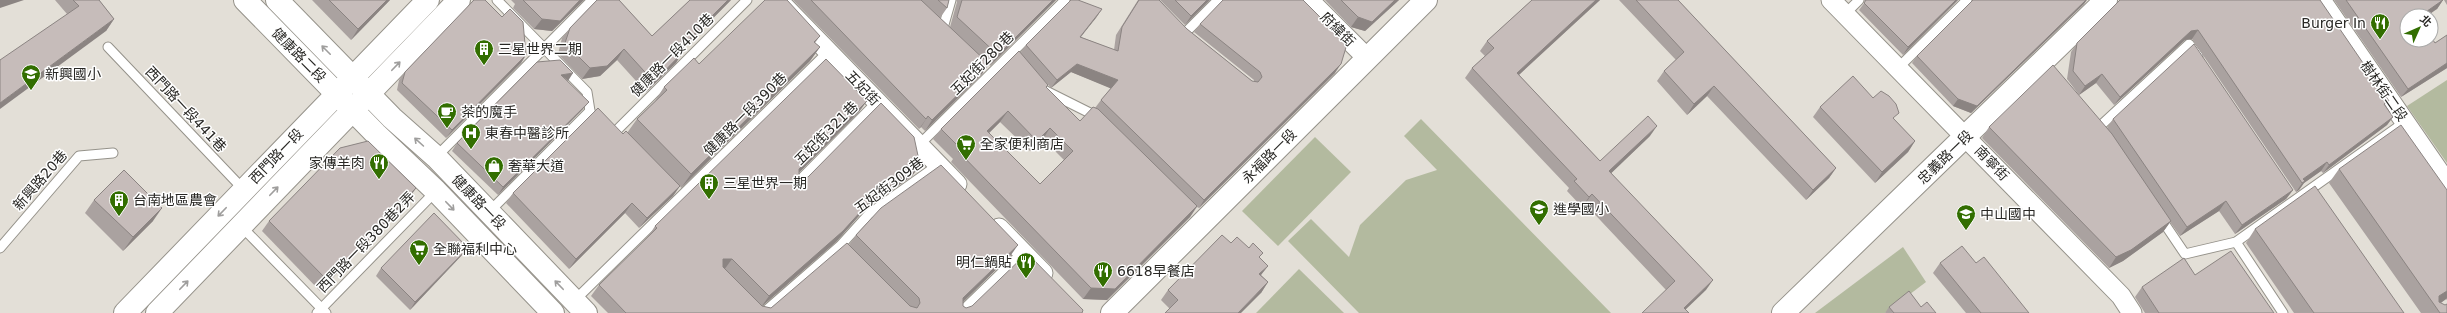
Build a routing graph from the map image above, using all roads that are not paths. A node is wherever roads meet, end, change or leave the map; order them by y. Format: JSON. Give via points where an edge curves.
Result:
{"nodes":[{"id":1,"x":245,"y":0,"type":"edge"},
{"id":2,"x":277,"y":0,"type":"edge"},
{"id":3,"x":428,"y":0,"type":"edge"},
{"id":4,"x":459,"y":0,"type":"edge"},
{"id":5,"x":498,"y":0,"type":"edge"},
{"id":6,"x":592,"y":0,"type":"edge"},
{"id":7,"x":747,"y":0,"type":"edge"},
{"id":8,"x":778,"y":0,"type":"edge"},
{"id":9,"x":951,"y":0,"type":"edge"},
{"id":10,"x":1065,"y":0,"type":"edge"},
{"id":11,"x":1218,"y":0,"type":"edge"},
{"id":12,"x":1308,"y":0,"type":"edge"},
{"id":13,"x":1426,"y":0,"type":"edge"},
{"id":14,"x":1831,"y":0,"type":"edge"},
{"id":15,"x":1859,"y":0,"type":"edge"},
{"id":16,"x":1967,"y":0,"type":"edge"},
{"id":17,"x":2106,"y":0,"type":"edge"},
{"id":18,"x":2321,"y":0,"type":"edge"},
{"id":19,"x":1845,"y":14,"type":"junction"},
{"id":20,"x":932,"y":19,"type":"edge"},
{"id":21,"x":1185,"y":33,"type":"edge"},
{"id":22,"x":108,"y":47,"type":"dead end"},
{"id":23,"x":545,"y":48,"type":"junction"},
{"id":24,"x":828,"y":52,"type":"junction"},
{"id":25,"x":1367,"y":58,"type":"junction"},
{"id":26,"x":2202,"y":63,"type":"edge"},
{"id":27,"x":982,"y":65,"type":"edge"},
{"id":28,"x":1898,"y":68,"type":"junction"},
{"id":29,"x":990,"y":74,"type":"junction"},
{"id":30,"x":353,"y":78,"type":"junction"},
{"id":31,"x":1036,"y":81,"type":"edge"},
{"id":32,"x":337,"y":94,"type":"junction"},
{"id":33,"x":368,"y":94,"type":"junction"},
{"id":34,"x":877,"y":102,"type":"junction"},
{"id":35,"x":353,"y":110,"type":"junction"},
{"id":36,"x":2405,"y":122,"type":"junction"},
{"id":37,"x":1105,"y":126,"type":"edge"},
{"id":38,"x":617,"y":130,"type":"edge"},
{"id":39,"x":2105,"y":136,"type":"edge"},
{"id":40,"x":1966,"y":137,"type":"junction"},
{"id":41,"x":919,"y":145,"type":"junction"},
{"id":42,"x":113,"y":153,"type":"dead end"},
{"id":43,"x":436,"y":157,"type":"junction"},
{"id":44,"x":938,"y":165,"type":"junction"},
{"id":45,"x":2447,"y":183,"type":"edge"},
{"id":46,"x":796,"y":184,"type":"edge"},
{"id":47,"x":244,"y":190,"type":"junction"},
{"id":48,"x":436,"y":191,"type":"junction"},
{"id":49,"x":970,"y":198,"type":"edge"},
{"id":50,"x":2155,"y":210,"type":"edge"},
{"id":51,"x":489,"y":212,"type":"junction"},
{"id":52,"x":986,"y":214,"type":"edge"},
{"id":53,"x":241,"y":226,"type":"junction"},
{"id":54,"x":2236,"y":242,"type":"junction"},
{"id":55,"x":0,"y":248,"type":"edge"},
{"id":56,"x":1023,"y":252,"type":"junction"},
{"id":57,"x":1055,"y":285,"type":"edge"},
{"id":58,"x":580,"y":307,"type":"edge"},
{"id":59,"x":322,"y":311,"type":"edge"},
{"id":60,"x":125,"y":313,"type":"edge"},
{"id":61,"x":157,"y":313,"type":"edge"},
{"id":62,"x":553,"y":313,"type":"edge"},
{"id":63,"x":763,"y":313,"type":"edge"},
{"id":64,"x":960,"y":313,"type":"edge"},
{"id":65,"x":1112,"y":313,"type":"edge"},
{"id":66,"x":1783,"y":313,"type":"edge"},
{"id":67,"x":2132,"y":313,"type":"edge"},
{"id":68,"x":2283,"y":313,"type":"edge"}],
"edges":[{"from":1,"to":32,"type":"street","name":"健康路二段"},
{"from":30,"to":2,"type":"street","name":"健康路二段","one_way":true},
{"from":3,"to":30,"type":"street","name":"西門路一段"},
{"from":33,"to":4,"type":"street","name":"西門路一段","one_way":true},
{"from":5,"to":23,"type":"lane"},
{"from":6,"to":23,"type":"lane"},
{"from":7,"to":38,"type":"lane","name":"健康路一段410巷"},
{"from":8,"to":24,"type":"street","name":"五妃街"},
{"from":9,"to":20,"type":"lane","via":[[946,31]]},
{"from":10,"to":29,"type":"lane","name":"五妃街280巷","via":[[1014,56]]},
{"from":11,"to":21,"type":"lane"},
{"from":12,"to":25,"type":"street","name":"府緯街"},
{"from":13,"to":25,"type":"street","name":"永福路一段"},
{"from":14,"to":19,"type":"street","name":"南寧街"},
{"from":15,"to":19,"type":"lane"},
{"from":16,"to":28,"type":"lane"},
{"from":17,"to":40,"type":"street","name":"忠義路一段","via":[[2046,63]]},
{"from":18,"to":36,"type":"street","name":"樹林街二段"},
{"from":19,"to":28,"type":"street","name":"南寧街"},
{"from":22,"to":47,"type":"lane","name":"西門路一段441巷"},
{"from":23,"to":43,"type":"lane"},
{"from":23,"to":51,"type":"lane","via":[[587,92],[594,113]]},
{"from":24,"to":34,"type":"street","name":"五妃街"},
{"from":24,"to":58,"type":"lane","name":"健康路一段390巷","via":[[678,193]]},
{"from":25,"to":65,"type":"street","name":"永福路一段"},
{"from":26,"to":39,"type":"lane","via":[[2190,44],[2096,125]]},
{"from":27,"to":29,"type":"lane"},
{"from":28,"to":40,"type":"street","name":"南寧街"},
{"from":29,"to":41,"type":"lane","name":"五妃街280巷"},
{"from":30,"to":32,"type":"street","name":"西門路一段"},
{"from":30,"to":33,"type":"street","name":"健康路二段"},
{"from":31,"to":37,"type":"lane","via":[[1045,92],[1094,115]]},
{"from":32,"to":35,"type":"street","name":"健康路二段"},
{"from":32,"to":47,"type":"street","name":"西門路一段"},
{"from":33,"to":35,"type":"street","name":"西門路一段"},
{"from":43,"to":33,"type":"street","name":"健康路一段","one_way":true},
{"from":34,"to":41,"type":"street","name":"五妃街"},
{"from":34,"to":46,"type":"lane","name":"五妃街321巷"},
{"from":35,"to":48,"type":"street","name":"健康路一段"},
{"from":53,"to":35,"type":"street","name":"西門路一段","one_way":true},
{"from":36,"to":45,"type":"street","name":"樹林街二段"},
{"from":36,"to":54,"type":"lane","via":[[2313,191],[2292,197]]},
{"from":40,"to":66,"type":"street","name":"忠義路一段"},
{"from":40,"to":67,"type":"street","name":"南寧街","via":[[2121,296]]},
{"from":41,"to":44,"type":"street","name":"五妃街"},
{"from":42,"to":55,"type":"lane","name":"新興路20巷","via":[[79,156]]},
{"from":43,"to":51,"type":"street","name":"健康路一段"},
{"from":44,"to":49,"type":"street","name":"五妃街"},
{"from":44,"to":63,"type":"lane","name":"五妃街309巷","via":[[869,214],[843,248]]},
{"from":47,"to":60,"type":"street","name":"西門路一段","one_way":true},
{"from":48,"to":59,"type":"lane","name":"西門路一段380巷2弄"},
{"from":48,"to":62,"type":"street","name":"健康路一段","one_way":true},
{"from":50,"to":54,"type":"lane","via":[[2185,254]]},
{"from":58,"to":51,"type":"street","name":"健康路一段","one_way":true},
{"from":52,"to":56,"type":"street"},
{"from":53,"to":59,"type":"lane"},
{"from":61,"to":53,"type":"street","name":"西門路一段","one_way":true},
{"from":54,"to":68,"type":"lane"},
{"from":56,"to":57,"type":"street"},
{"from":56,"to":64,"type":"lane"}]}
